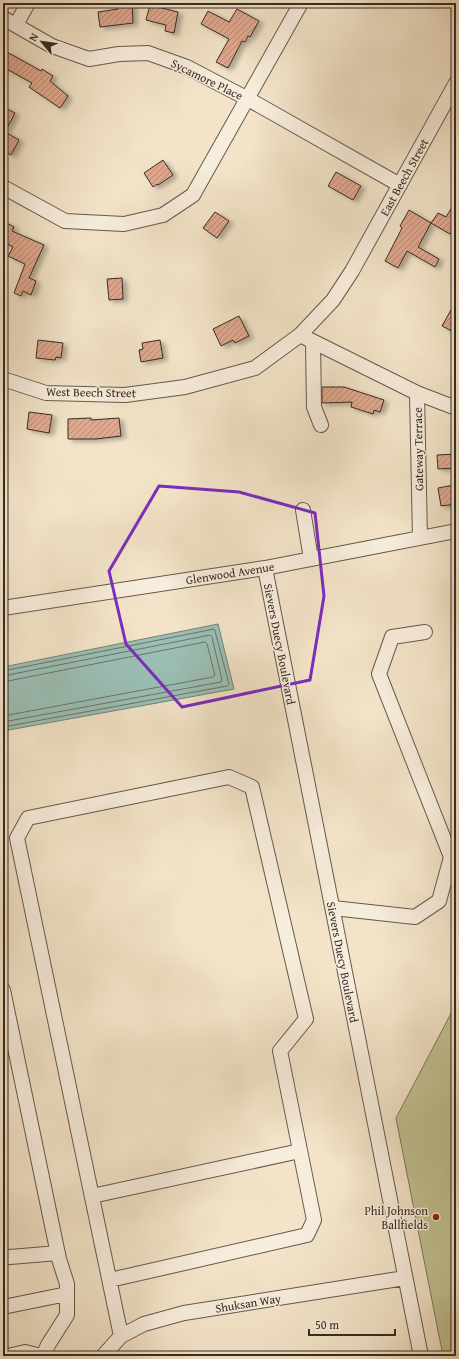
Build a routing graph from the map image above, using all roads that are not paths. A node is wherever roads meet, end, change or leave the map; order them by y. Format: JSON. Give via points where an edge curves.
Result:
{"nodes":[{"id":1,"x":28,"y":3,"type":"edge"},
{"id":2,"x":301,"y":3,"type":"edge"},
{"id":3,"x":3,"y":18,"type":"edge"},
{"id":4,"x":16,"y":25,"type":"junction"},
{"id":5,"x":456,"y":83,"type":"edge"},
{"id":6,"x":248,"y":99,"type":"junction"},
{"id":7,"x":400,"y":185,"type":"junction"},
{"id":8,"x":3,"y":188,"type":"edge"},
{"id":9,"x":352,"y":271,"type":"joint"},
{"id":10,"x":300,"y":335,"type":"junction"},
{"id":11,"x":313,"y":342,"type":"junction"},
{"id":12,"x":3,"y":379,"type":"edge"},
{"id":13,"x":417,"y":393,"type":"junction"},
{"id":14,"x":456,"y":408,"type":"edge"},
{"id":15,"x":321,"y":425,"type":"dead end"},
{"id":16,"x":303,"y":510,"type":"dead end"},
{"id":17,"x":456,"y":531,"type":"edge"},
{"id":18,"x":420,"y":538,"type":"junction"},
{"id":19,"x":311,"y":559,"type":"junction"},
{"id":20,"x":265,"y":568,"type":"junction"},
{"id":21,"x":3,"y":608,"type":"edge"},
{"id":22,"x":425,"y":632,"type":"dead end"},
{"id":23,"x":333,"y":908,"type":"junction"},
{"id":24,"x":3,"y":990,"type":"edge"},
{"id":25,"x":300,"y":1151,"type":"junction"},
{"id":26,"x":92,"y":1196,"type":"junction"},
{"id":27,"x":58,"y":1253,"type":"junction"},
{"id":28,"x":3,"y":1256,"type":"edge"},
{"id":29,"x":405,"y":1278,"type":"junction"},
{"id":30,"x":110,"y":1280,"type":"junction"},
{"id":31,"x":67,"y":1294,"type":"junction"},
{"id":32,"x":3,"y":1307,"type":"edge"},
{"id":33,"x":121,"y":1336,"type":"junction"},
{"id":34,"x":8,"y":1356,"type":"edge"},
{"id":35,"x":42,"y":1356,"type":"edge"},
{"id":36,"x":103,"y":1356,"type":"edge"},
{"id":37,"x":421,"y":1356,"type":"edge"}],
"edges":[{"from":1,"to":4,"type":"street"},
{"from":2,"to":6,"type":"street"},
{"from":3,"to":4,"type":"street","name":"Sycamore Place"},
{"from":4,"to":6,"type":"street","name":"Sycamore Place","via":[[52,46],[89,59],[148,53],[187,67]]},
{"from":5,"to":7,"type":"street","name":"East Beech Street"},
{"from":6,"to":7,"type":"street","name":"Sycamore Place"},
{"from":6,"to":8,"type":"street","via":[[194,195],[163,215],[124,224],[65,221]]},
{"from":7,"to":9,"type":"street","name":"East Beech Street"},
{"from":9,"to":10,"type":"street","name":"West Beech Street","via":[[333,300]]},
{"from":10,"to":11,"type":"street","name":"Gateway Terrace"},
{"from":10,"to":12,"type":"street","name":"West Beech Street","via":[[255,368],[185,387],[125,395],[46,393]]},
{"from":11,"to":13,"type":"street","name":"Gateway Terrace"},
{"from":11,"to":15,"type":"street","via":[[314,407]]},
{"from":13,"to":14,"type":"street"},
{"from":13,"to":18,"type":"street","name":"Gateway Terrace"},
{"from":16,"to":19,"type":"street"},
{"from":17,"to":18,"type":"street","name":"Glenwood Avenue"},
{"from":18,"to":19,"type":"street","name":"Glenwood Avenue"},
{"from":19,"to":20,"type":"street","name":"Glenwood Avenue"},
{"from":20,"to":21,"type":"street","name":"Glenwood Avenue"},
{"from":20,"to":23,"type":"street","name":"Sievers Duecy Boulevard"},
{"from":22,"to":23,"type":"street","via":[[392,638],[379,674],[451,858],[439,901],[415,917]]},
{"from":23,"to":29,"type":"street","name":"Sievers Duecy Boulevard"},
{"from":24,"to":27,"type":"street"},
{"from":25,"to":26,"type":"street"},
{"from":25,"to":26,"type":"street","via":[[280,1051],[306,1019],[252,787],[229,777],[28,818],[17,838]]},
{"from":25,"to":30,"type":"street","via":[[314,1220],[307,1235]]},
{"from":26,"to":30,"type":"street"},
{"from":27,"to":28,"type":"street"},
{"from":27,"to":31,"type":"street","via":[[67,1284]]},
{"from":29,"to":33,"type":"street","name":"Shuksan Way","via":[[184,1313],[144,1324]]},
{"from":29,"to":37,"type":"street","name":"Sievers Duecy Boulevard"},
{"from":30,"to":33,"type":"street"},
{"from":31,"to":32,"type":"street"},
{"from":31,"to":35,"type":"street","via":[[67,1315]]},
{"from":33,"to":36,"type":"street","name":"Shuksan Way"},
{"from":34,"to":35,"type":"street","via":[[25,1352]]}]}
